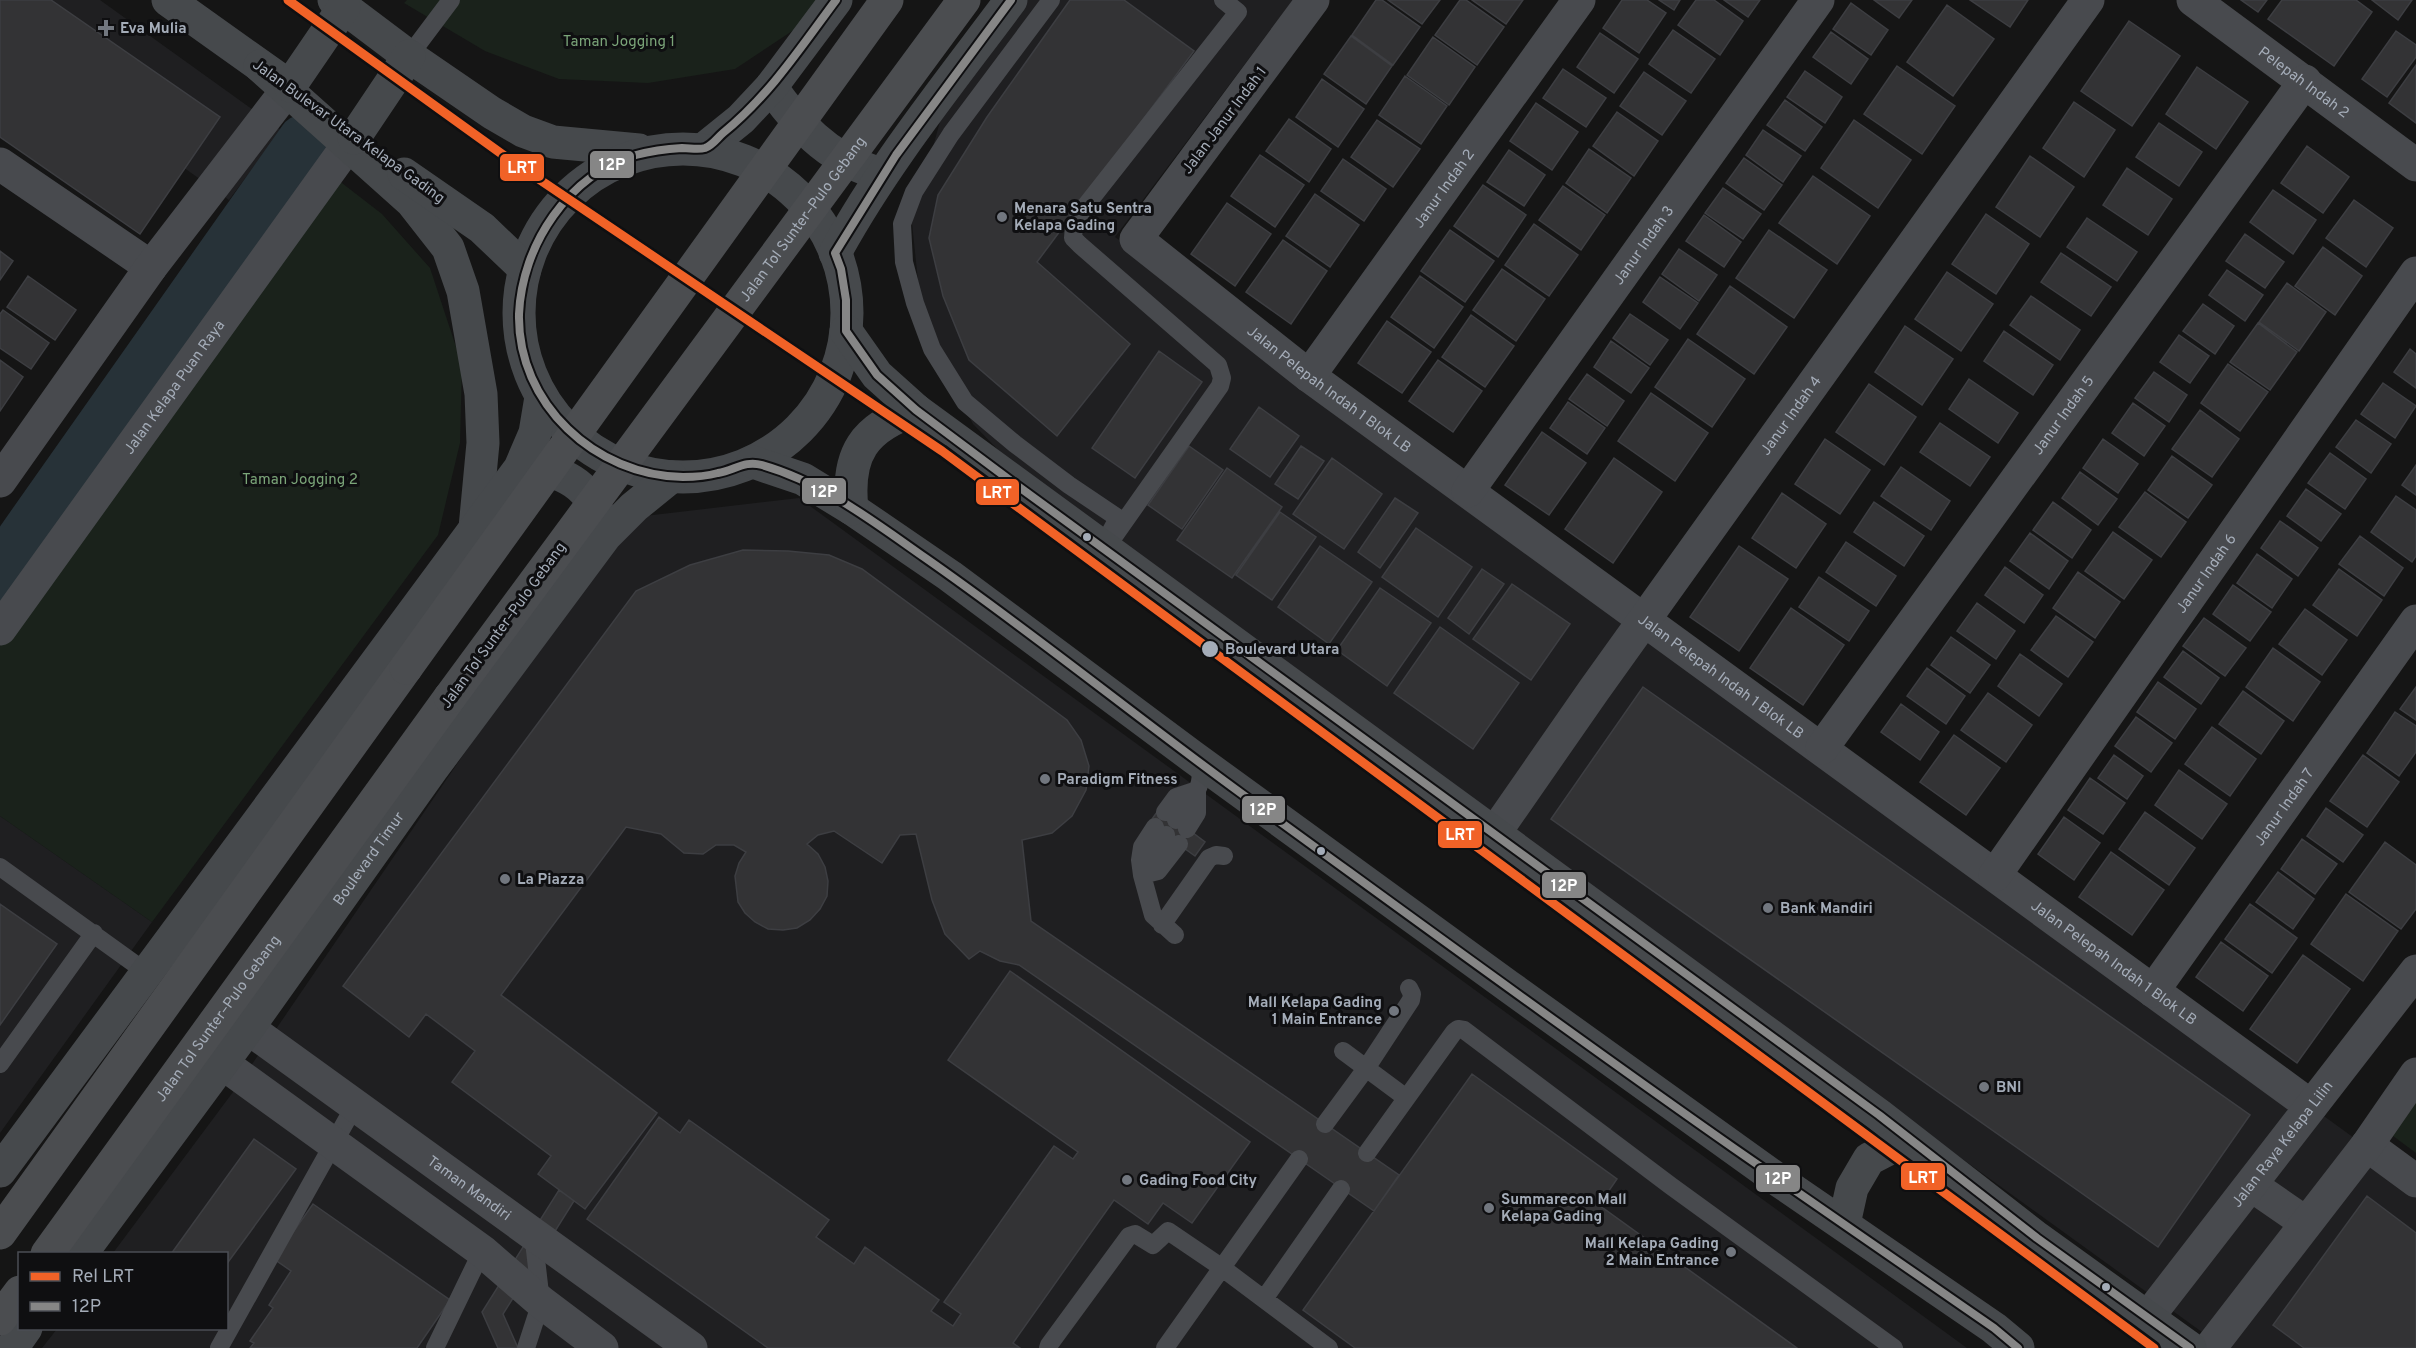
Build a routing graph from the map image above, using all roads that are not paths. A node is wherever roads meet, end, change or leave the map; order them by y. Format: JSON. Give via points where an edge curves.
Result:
{"nodes":[{"id":1,"x":168,"y":0,"type":"edge"},
{"id":2,"x":451,"y":0,"type":"edge"},
{"id":3,"x":836,"y":0,"type":"edge"},
{"id":4,"x":887,"y":0,"type":"edge"},
{"id":5,"x":963,"y":0,"type":"edge"},
{"id":6,"x":1011,"y":0,"type":"edge"},
{"id":7,"x":1051,"y":0,"type":"edge"},
{"id":8,"x":1223,"y":0,"type":"edge"},
{"id":9,"x":1313,"y":0,"type":"edge"},
{"id":10,"x":1579,"y":0,"type":"edge"},
{"id":11,"x":1818,"y":0,"type":"edge"},
{"id":12,"x":2088,"y":0,"type":"edge"},
{"id":13,"x":2193,"y":0,"type":"edge"},
{"id":14,"x":343,"y":4,"type":"edge"},
{"id":15,"x":406,"y":54,"type":"junction"},
{"id":16,"x":2305,"y":81,"type":"junction"},
{"id":17,"x":771,"y":87,"type":"junction"},
{"id":18,"x":292,"y":90,"type":"junction"},
{"id":19,"x":349,"y":138,"type":"junction"},
{"id":20,"x":705,"y":148,"type":"junction"},
{"id":21,"x":648,"y":151,"type":"junction"},
{"id":22,"x":0,"y":164,"type":"edge"},
{"id":23,"x":2416,"y":165,"type":"edge"},
{"id":24,"x":882,"y":174,"type":"junction"},
{"id":25,"x":1136,"y":239,"type":"joint"},
{"id":26,"x":835,"y":253,"type":"junction"},
{"id":27,"x":151,"y":267,"type":"junction"},
{"id":28,"x":525,"y":269,"type":"junction"},
{"id":29,"x":2416,"y":273,"type":"edge"},
{"id":30,"x":846,"y":331,"type":"junction"},
{"id":31,"x":1309,"y":376,"type":"junction"},
{"id":32,"x":541,"y":397,"type":"junction"},
{"id":33,"x":916,"y":410,"type":"junction"},
{"id":34,"x":753,"y":462,"type":"junction"},
{"id":35,"x":520,"y":468,"type":"junction"},
{"id":36,"x":671,"y":477,"type":"junction"},
{"id":37,"x":0,"y":481,"type":"edge"},
{"id":38,"x":1468,"y":491,"type":"junction"},
{"id":39,"x":852,"y":509,"type":"junction"},
{"id":40,"x":475,"y":528,"type":"junction"},
{"id":41,"x":606,"y":535,"type":"junction"},
{"id":42,"x":1103,"y":548,"type":"junction"},
{"id":43,"x":1645,"y":619,"type":"junction"},
{"id":44,"x":2416,"y":621,"type":"edge"},
{"id":45,"x":0,"y":629,"type":"edge"},
{"id":46,"x":1822,"y":748,"type":"junction"},
{"id":47,"x":1193,"y":758,"type":"junction"},
{"id":48,"x":1171,"y":828,"type":"junction"},
{"id":49,"x":1494,"y":834,"type":"junction"},
{"id":50,"x":1224,"y":856,"type":"dead end"},
{"id":51,"x":0,"y":867,"type":"edge"},
{"id":52,"x":1142,"y":875,"type":"junction"},
{"id":53,"x":1995,"y":875,"type":"junction"},
{"id":54,"x":94,"y":933,"type":"junction"},
{"id":55,"x":2416,"y":971,"type":"edge"},
{"id":56,"x":146,"y":972,"type":"junction"},
{"id":57,"x":1409,"y":988,"type":"dead end"},
{"id":58,"x":2153,"y":991,"type":"junction"},
{"id":59,"x":248,"y":1028,"type":"junction"},
{"id":60,"x":1343,"y":1051,"type":"dead end"},
{"id":61,"x":222,"y":1063,"type":"junction"},
{"id":62,"x":0,"y":1064,"type":"edge"},
{"id":63,"x":1367,"y":1067,"type":"junction"},
{"id":64,"x":2416,"y":1074,"type":"edge"},
{"id":65,"x":1405,"y":1097,"type":"junction"},
{"id":66,"x":355,"y":1105,"type":"junction"},
{"id":67,"x":2311,"y":1106,"type":"junction"},
{"id":68,"x":1879,"y":1115,"type":"junction"},
{"id":69,"x":1325,"y":1124,"type":"dead end"},
{"id":70,"x":334,"y":1144,"type":"junction"},
{"id":71,"x":1898,"y":1144,"type":"junction"},
{"id":72,"x":2367,"y":1145,"type":"junction"},
{"id":73,"x":1367,"y":1153,"type":"dead end"},
{"id":74,"x":1299,"y":1159,"type":"dead end"},
{"id":75,"x":0,"y":1171,"type":"edge"},
{"id":76,"x":2416,"y":1181,"type":"edge"},
{"id":77,"x":2251,"y":1185,"type":"junction"},
{"id":78,"x":1341,"y":1189,"type":"dead end"},
{"id":79,"x":1809,"y":1199,"type":"junction"},
{"id":80,"x":1846,"y":1215,"type":"junction"},
{"id":81,"x":2306,"y":1223,"type":"junction"},
{"id":82,"x":0,"y":1233,"type":"edge"},
{"id":83,"x":533,"y":1233,"type":"junction"},
{"id":84,"x":2037,"y":1238,"type":"junction"},
{"id":85,"x":482,"y":1251,"type":"junction"},
{"id":86,"x":48,"y":1252,"type":"edge"},
{"id":87,"x":82,"y":1252,"type":"edge"},
{"id":88,"x":1221,"y":1267,"type":"junction"},
{"id":89,"x":18,"y":1295,"type":"edge"},
{"id":90,"x":1264,"y":1299,"type":"junction"},
{"id":91,"x":541,"y":1302,"type":"junction"},
{"id":92,"x":2148,"y":1317,"type":"junction"},
{"id":93,"x":0,"y":1319,"type":"edge"},
{"id":94,"x":25,"y":1330,"type":"edge"},
{"id":95,"x":2006,"y":1338,"type":"edge"},
{"id":96,"x":12,"y":1348,"type":"edge"},
{"id":97,"x":219,"y":1348,"type":"edge"},
{"id":98,"x":435,"y":1348,"type":"edge"},
{"id":99,"x":526,"y":1348,"type":"edge"},
{"id":100,"x":602,"y":1348,"type":"edge"},
{"id":101,"x":691,"y":1348,"type":"edge"},
{"id":102,"x":1048,"y":1348,"type":"edge"},
{"id":103,"x":1165,"y":1348,"type":"edge"},
{"id":104,"x":1329,"y":1348,"type":"edge"},
{"id":105,"x":1894,"y":1348,"type":"edge"},
{"id":106,"x":2190,"y":1348,"type":"edge"},
{"id":107,"x":2210,"y":1348,"type":"edge"}],
"edges":[{"from":1,"to":18,"type":"main road","name":"Jalan Bulevar Utara Kelapa Gading"},
{"from":2,"to":15,"type":"lane"},
{"from":3,"to":17,"type":"main road"},
{"from":4,"to":82,"type":"highway","bridge":true},
{"from":5,"to":86,"type":"highway","name":"Jalan Tol Sunter–Pulo Gebang","bridge":true,"via":[[450,697]]},
{"from":6,"to":24,"type":"main road"},
{"from":7,"to":42,"type":"lane","via":[[951,134],[914,192],[902,224],[904,262],[932,349],[965,402],[1069,485],[1118,518]]},
{"from":8,"to":42,"type":"lane","via":[[1238,12],[1083,209],[1074,226],[1073,238],[1218,365],[1222,378]]},
{"from":9,"to":25,"type":"street","name":"Jalan Janur Indah 1"},
{"from":10,"to":31,"type":"street","name":"Janur Indah 2"},
{"from":11,"to":38,"type":"street","name":"Janur Indah 3"},
{"from":12,"to":43,"type":"street","name":"Janur Indah 4"},
{"from":13,"to":16,"type":"street","name":"Pelepah Indah 2"},
{"from":14,"to":15,"type":"main road"},
{"from":14,"to":18,"type":"main road"},
{"from":15,"to":19,"type":"main road"},
{"from":15,"to":21,"type":"main road","via":[[492,113],[540,139]]},
{"from":16,"to":23,"type":"street","name":"Pelepah Indah 2"},
{"from":16,"to":46,"type":"street","name":"Janur Indah 5"},
{"from":17,"to":20,"type":"main road","via":[[741,119]]},
{"from":17,"to":24,"type":"main road","via":[[802,128],[839,158]]},
{"from":18,"to":19,"type":"main road","name":"Jalan Bulevar Utara Kelapa Gading"},
{"from":18,"to":27,"type":"street"},
{"from":19,"to":28,"type":"main road","name":"Jalan Bulevar Utara Kelapa Gading","via":[[482,228]]},
{"from":19,"to":40,"type":"main road","via":[[412,202],[448,248],[463,291],[481,394],[483,443]]},
{"from":19,"to":45,"type":"street","name":"Jalan Kelapa Puan Raya"},
{"from":20,"to":21,"type":"main road"},
{"from":20,"to":26,"type":"main road","via":[[730,153],[783,182],[809,208]]},
{"from":21,"to":28,"type":"main road","via":[[606,167],[570,193],[542,228]]},
{"from":22,"to":27,"type":"street"},
{"from":24,"to":26,"type":"main road"},
{"from":25,"to":31,"type":"street","name":"Jalan Pelepah Indah 1 Blok LB"},
{"from":26,"to":30,"type":"main road","via":[[846,300]]},
{"from":27,"to":37,"type":"street"},
{"from":28,"to":32,"type":"main road","via":[[519,305],[521,342]]},
{"from":29,"to":53,"type":"street","name":"Janur Indah 6"},
{"from":30,"to":33,"type":"main road","via":[[877,375]]},
{"from":30,"to":34,"type":"main road","via":[[825,394],[806,422]]},
{"from":31,"to":38,"type":"street","name":"Jalan Pelepah Indah 1 Blok LB"},
{"from":32,"to":35,"type":"main road","via":[[535,433]]},
{"from":32,"to":36,"type":"main road","via":[[571,434],[597,454],[627,468]]},
{"from":33,"to":39,"type":"main road","via":[[891,418],[870,434],[856,456],[849,482]]},
{"from":33,"to":42,"type":"main road"},
{"from":34,"to":36,"type":"main road","via":[[722,473]]},
{"from":34,"to":39,"type":"main road","via":[[803,479]]},
{"from":35,"to":40,"type":"main road"},
{"from":35,"to":41,"type":"main road","via":[[548,470],[574,482],[593,502]]},
{"from":36,"to":41,"type":"main road","name":"Boulevard Timur"},
{"from":38,"to":43,"type":"street","name":"Jalan Pelepah Indah 1 Blok LB"},
{"from":39,"to":47,"type":"main road","via":[[950,576]]},
{"from":40,"to":56,"type":"main road"},
{"from":41,"to":59,"type":"main road","name":"Boulevard Timur","via":[[432,769]]},
{"from":42,"to":49,"type":"main road"},
{"from":43,"to":46,"type":"street","name":"Jalan Pelepah Indah 1 Blok LB"},
{"from":43,"to":49,"type":"street","name":"Janur Indah 4"},
{"from":44,"to":58,"type":"street","name":"Janur Indah 7"},
{"from":46,"to":53,"type":"street","name":"Jalan Pelepah Indah 1 Blok LB"},
{"from":47,"to":48,"type":"lane","via":[[1201,777],[1197,790]]},
{"from":47,"to":79,"type":"main road"},
{"from":48,"to":52,"type":"lane","via":[[1158,871]]},
{"from":48,"to":52,"type":"lane","via":[[1142,847]]},
{"from":49,"to":68,"type":"main road"},
{"from":50,"to":52,"type":"lane","via":[[1209,858],[1168,930],[1153,915]]},
{"from":51,"to":54,"type":"lane"},
{"from":53,"to":58,"type":"street","name":"Jalan Pelepah Indah 1 Blok LB"},
{"from":54,"to":56,"type":"lane"},
{"from":54,"to":62,"type":"lane"},
{"from":55,"to":67,"type":"street","name":"Jalan Raya Kelapa Lilin"},
{"from":56,"to":75,"type":"main road"},
{"from":57,"to":63,"type":"lane","via":[[1411,1000]]},
{"from":58,"to":67,"type":"street","name":"Jalan Pelepah Indah 1 Blok LB"},
{"from":59,"to":61,"type":"main road","name":"Boulevard Timur"},
{"from":59,"to":66,"type":"street","name":"Taman Mandiri"},
{"from":60,"to":63,"type":"lane"},
{"from":61,"to":70,"type":"street"},
{"from":61,"to":87,"type":"main road","name":"Boulevard Timur"},
{"from":63,"to":65,"type":"lane"},
{"from":63,"to":69,"type":"lane"},
{"from":64,"to":72,"type":"street"},
{"from":65,"to":73,"type":"lane"},
{"from":65,"to":105,"type":"lane","via":[[1454,1032],[1464,1030]]},
{"from":66,"to":70,"type":"lane"},
{"from":66,"to":83,"type":"street","name":"Taman Mandiri"},
{"from":67,"to":77,"type":"street","name":"Jalan Raya Kelapa Lilin"},
{"from":68,"to":71,"type":"main road"},
{"from":68,"to":84,"type":"main road"},
{"from":70,"to":85,"type":"street"},
{"from":70,"to":97,"type":"lane"},
{"from":71,"to":80,"type":"main road","via":[[1869,1159],[1852,1188]]},
{"from":71,"to":84,"type":"main road","via":[[1940,1185],[2010,1236]]},
{"from":72,"to":76,"type":"street"},
{"from":72,"to":81,"type":"street"},
{"from":74,"to":88,"type":"lane"},
{"from":77,"to":81,"type":"street"},
{"from":77,"to":92,"type":"street","name":"Jalan Raya Kelapa Lilin"},
{"from":78,"to":90,"type":"lane"},
{"from":79,"to":80,"type":"main road"},
{"from":79,"to":95,"type":"main road"},
{"from":80,"to":95,"type":"main road","via":[[1974,1299]]},
{"from":81,"to":107,"type":"street"},
{"from":83,"to":91,"type":"lane"},
{"from":83,"to":101,"type":"street","name":"Taman Mandiri"},
{"from":84,"to":92,"type":"main road"},
{"from":85,"to":91,"type":"street"},
{"from":85,"to":98,"type":"lane"},
{"from":88,"to":90,"type":"lane"},
{"from":88,"to":102,"type":"lane","via":[[1168,1231],[1153,1245],[1132,1234]]},
{"from":88,"to":103,"type":"lane"},
{"from":89,"to":93,"type":"highway"},
{"from":90,"to":104,"type":"lane"},
{"from":91,"to":99,"type":"lane"},
{"from":91,"to":100,"type":"street"},
{"from":92,"to":106,"type":"main road"},
{"from":94,"to":96,"type":"main road"}]}
